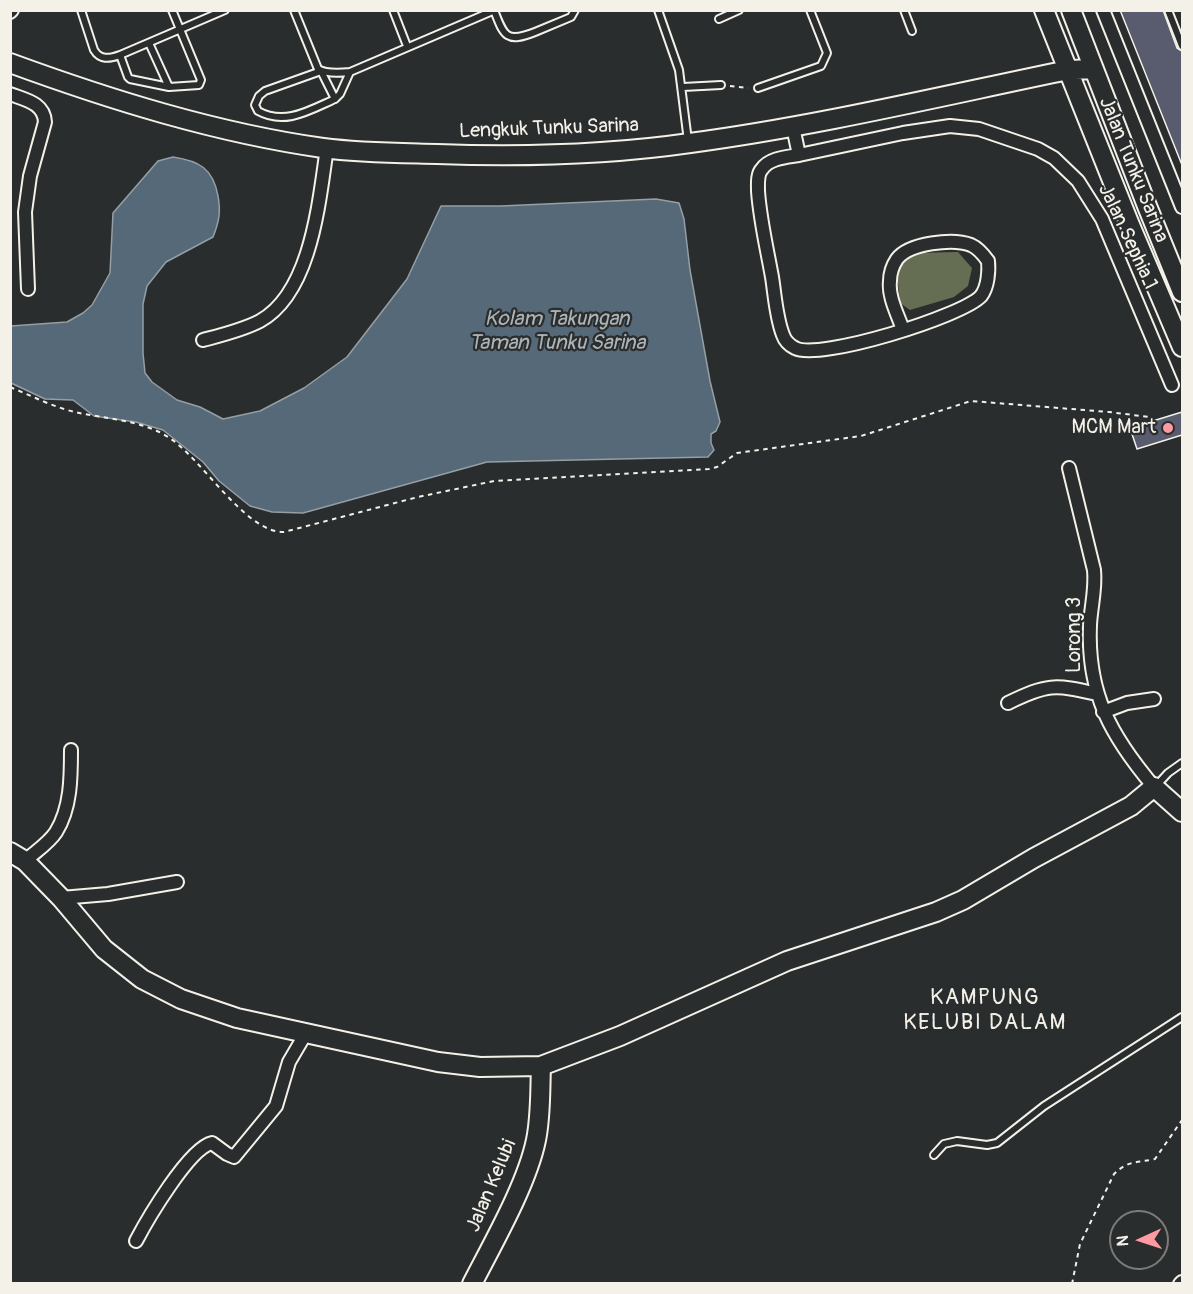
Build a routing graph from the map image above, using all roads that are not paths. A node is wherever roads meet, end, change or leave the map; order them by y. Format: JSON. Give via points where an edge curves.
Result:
{"nodes":[{"id":1,"x":81,"y":10,"type":"edge"},
{"id":2,"x":172,"y":10,"type":"edge"},
{"id":3,"x":225,"y":10,"type":"edge"},
{"id":4,"x":294,"y":10,"type":"edge"},
{"id":5,"x":393,"y":10,"type":"edge"},
{"id":6,"x":575,"y":10,"type":"edge"},
{"id":7,"x":658,"y":10,"type":"edge"},
{"id":8,"x":740,"y":10,"type":"edge"},
{"id":9,"x":810,"y":10,"type":"edge"},
{"id":10,"x":904,"y":10,"type":"edge"},
{"id":11,"x":1044,"y":10,"type":"edge"},
{"id":12,"x":1071,"y":10,"type":"edge"},
{"id":13,"x":1102,"y":10,"type":"edge"},
{"id":14,"x":1168,"y":10,"type":"edge"},
{"id":15,"x":494,"y":11,"type":"edge"},
{"id":16,"x":719,"y":19,"type":"dead end"},
{"id":17,"x":180,"y":29,"type":"junction"},
{"id":18,"x":912,"y":31,"type":"dead end"},
{"id":19,"x":149,"y":43,"type":"junction"},
{"id":20,"x":407,"y":46,"type":"junction"},
{"id":21,"x":1182,"y":46,"type":"edge"},
{"id":22,"x":120,"y":55,"type":"junction"},
{"id":23,"x":10,"y":63,"type":"edge"},
{"id":24,"x":1094,"y":69,"type":"junction"},
{"id":25,"x":1068,"y":70,"type":"junction"},
{"id":26,"x":321,"y":71,"type":"junction"},
{"id":27,"x":350,"y":72,"type":"junction"},
{"id":28,"x":721,"y":84,"type":"road end"},
{"id":29,"x":169,"y":87,"type":"junction"},
{"id":30,"x":683,"y":87,"type":"junction"},
{"id":31,"x":758,"y":88,"type":"road end"},
{"id":32,"x":10,"y":94,"type":"edge"},
{"id":33,"x":335,"y":99,"type":"junction"},
{"id":34,"x":793,"y":127,"type":"junction"},
{"id":35,"x":688,"y":144,"type":"junction"},
{"id":36,"x":327,"y":148,"type":"junction"},
{"id":37,"x":799,"y":155,"type":"junction"},
{"id":38,"x":1182,"y":206,"type":"edge"},
{"id":39,"x":27,"y":289,"type":"dead end"},
{"id":40,"x":1182,"y":292,"type":"edge"},
{"id":41,"x":903,"y":330,"type":"junction"},
{"id":42,"x":203,"y":340,"type":"dead end"},
{"id":43,"x":1182,"y":347,"type":"edge"},
{"id":44,"x":1172,"y":385,"type":"dead end"},
{"id":45,"x":1069,"y":468,"type":"dead end"},
{"id":46,"x":1097,"y":694,"type":"junction"},
{"id":47,"x":1154,"y":699,"type":"dead end"},
{"id":48,"x":1008,"y":703,"type":"dead end"},
{"id":49,"x":1103,"y":712,"type":"junction"},
{"id":50,"x":71,"y":750,"type":"dead end"},
{"id":51,"x":1182,"y":763,"type":"edge"},
{"id":52,"x":1154,"y":787,"type":"junction"},
{"id":53,"x":1182,"y":812,"type":"edge"},
{"id":54,"x":18,"y":856,"type":"edge"},
{"id":55,"x":177,"y":882,"type":"dead end"},
{"id":56,"x":61,"y":898,"type":"junction"},
{"id":57,"x":1182,"y":1017,"type":"edge"},
{"id":58,"x":306,"y":1033,"type":"junction"},
{"id":59,"x":541,"y":1066,"type":"junction"},
{"id":60,"x":934,"y":1155,"type":"dead end"},
{"id":61,"x":136,"y":1241,"type":"dead end"},
{"id":62,"x":472,"y":1284,"type":"edge"}],
"edges":[{"from":1,"to":22,"type":"lane","via":[[97,55]]},
{"from":2,"to":17,"type":"lane"},
{"from":3,"to":17,"type":"lane"},
{"from":4,"to":26,"type":"lane","via":[[315,65]]},
{"from":5,"to":20,"type":"lane"},
{"from":6,"to":15,"type":"lane","via":[[570,17],[518,38],[500,27]]},
{"from":7,"to":30,"type":"lane"},
{"from":8,"to":16,"type":"lane"},
{"from":9,"to":31,"type":"lane","via":[[827,53],[821,66]]},
{"from":10,"to":18,"type":"lane"},
{"from":11,"to":25,"type":"street","name":"Jalan Tunku Sarina"},
{"from":12,"to":24,"type":"street","name":"Jalan Tunku Sarina"},
{"from":13,"to":38,"type":"street"},
{"from":14,"to":21,"type":"lane"},
{"from":15,"to":20,"type":"lane"},
{"from":17,"to":19,"type":"lane"},
{"from":17,"to":29,"type":"lane","via":[[201,82],[196,86]]},
{"from":19,"to":22,"type":"lane"},
{"from":19,"to":29,"type":"lane"},
{"from":20,"to":27,"type":"lane"},
{"from":22,"to":29,"type":"lane","via":[[130,79]]},
{"from":23,"to":36,"type":"street","name":"Lengkuk Tunku Sarina","via":[[145,109],[266,138]]},
{"from":24,"to":25,"type":"street","name":"Lengkuk Tunku Sarina"},
{"from":24,"to":40,"type":"street","name":"Jalan Tunku Sarina"},
{"from":25,"to":34,"type":"street","name":"Lengkuk Tunku Sarina"},
{"from":25,"to":43,"type":"street","name":"Jalan Tunku Sarina"},
{"from":26,"to":27,"type":"lane"},
{"from":26,"to":33,"type":"lane"},
{"from":26,"to":33,"type":"lane","via":[[266,91],[256,100],[256,108],[263,114],[284,118]]},
{"from":27,"to":33,"type":"lane"},
{"from":28,"to":30,"type":"lane"},
{"from":30,"to":35,"type":"lane"},
{"from":32,"to":39,"type":"street","via":[[38,105],[45,122],[25,212]]},
{"from":34,"to":35,"type":"street","name":"Lengkuk Tunku Sarina"},
{"from":34,"to":37,"type":"street"},
{"from":35,"to":36,"type":"street","name":"Lengkuk Tunku Sarina","via":[[521,155]]},
{"from":36,"to":42,"type":"street","via":[[306,260],[287,293],[260,321]]},
{"from":37,"to":41,"type":"street","name":"Jalan Sephia 1","via":[[768,164],[758,180],[764,235],[785,339],[795,348],[814,352]]},
{"from":37,"to":44,"type":"street","name":"Jalan Sephia 1","via":[[950,126],[979,129],[1038,149],[1078,181],[1102,219]]},
{"from":41,"to":41,"type":"street","name":"Jalan Sephia 1","via":[[889,288],[901,255],[917,247],[948,242],[970,245],[984,254],[988,266],[981,296]]},
{"from":45,"to":46,"type":"street","name":"Lorong 3","via":[[1094,570],[1090,637]]},
{"from":46,"to":48,"type":"street","via":[[1054,686]]},
{"from":46,"to":49,"type":"street","name":"Lorong 3"},
{"from":47,"to":49,"type":"street"},
{"from":49,"to":52,"type":"street","name":"Lorong 3"},
{"from":50,"to":54,"type":"street","via":[[71,785],[55,834]]},
{"from":51,"to":52,"type":"lane"},
{"from":52,"to":53,"type":"street"},
{"from":52,"to":59,"type":"street","via":[[1131,806],[963,900],[796,958],[594,1047]]},
{"from":54,"to":56,"type":"street"},
{"from":55,"to":56,"type":"street"},
{"from":56,"to":58,"type":"street","via":[[104,948],[163,991],[237,1018]]},
{"from":57,"to":60,"type":"lane","via":[[1044,1106],[997,1143],[957,1141],[944,1144]]},
{"from":58,"to":59,"type":"street","via":[[464,1066]]},
{"from":58,"to":61,"type":"street","via":[[289,1062],[272,1114],[234,1156],[212,1143],[200,1148],[161,1198]]},
{"from":59,"to":62,"type":"street","name":"Jalan Kelubi","via":[[531,1156]]}]}
